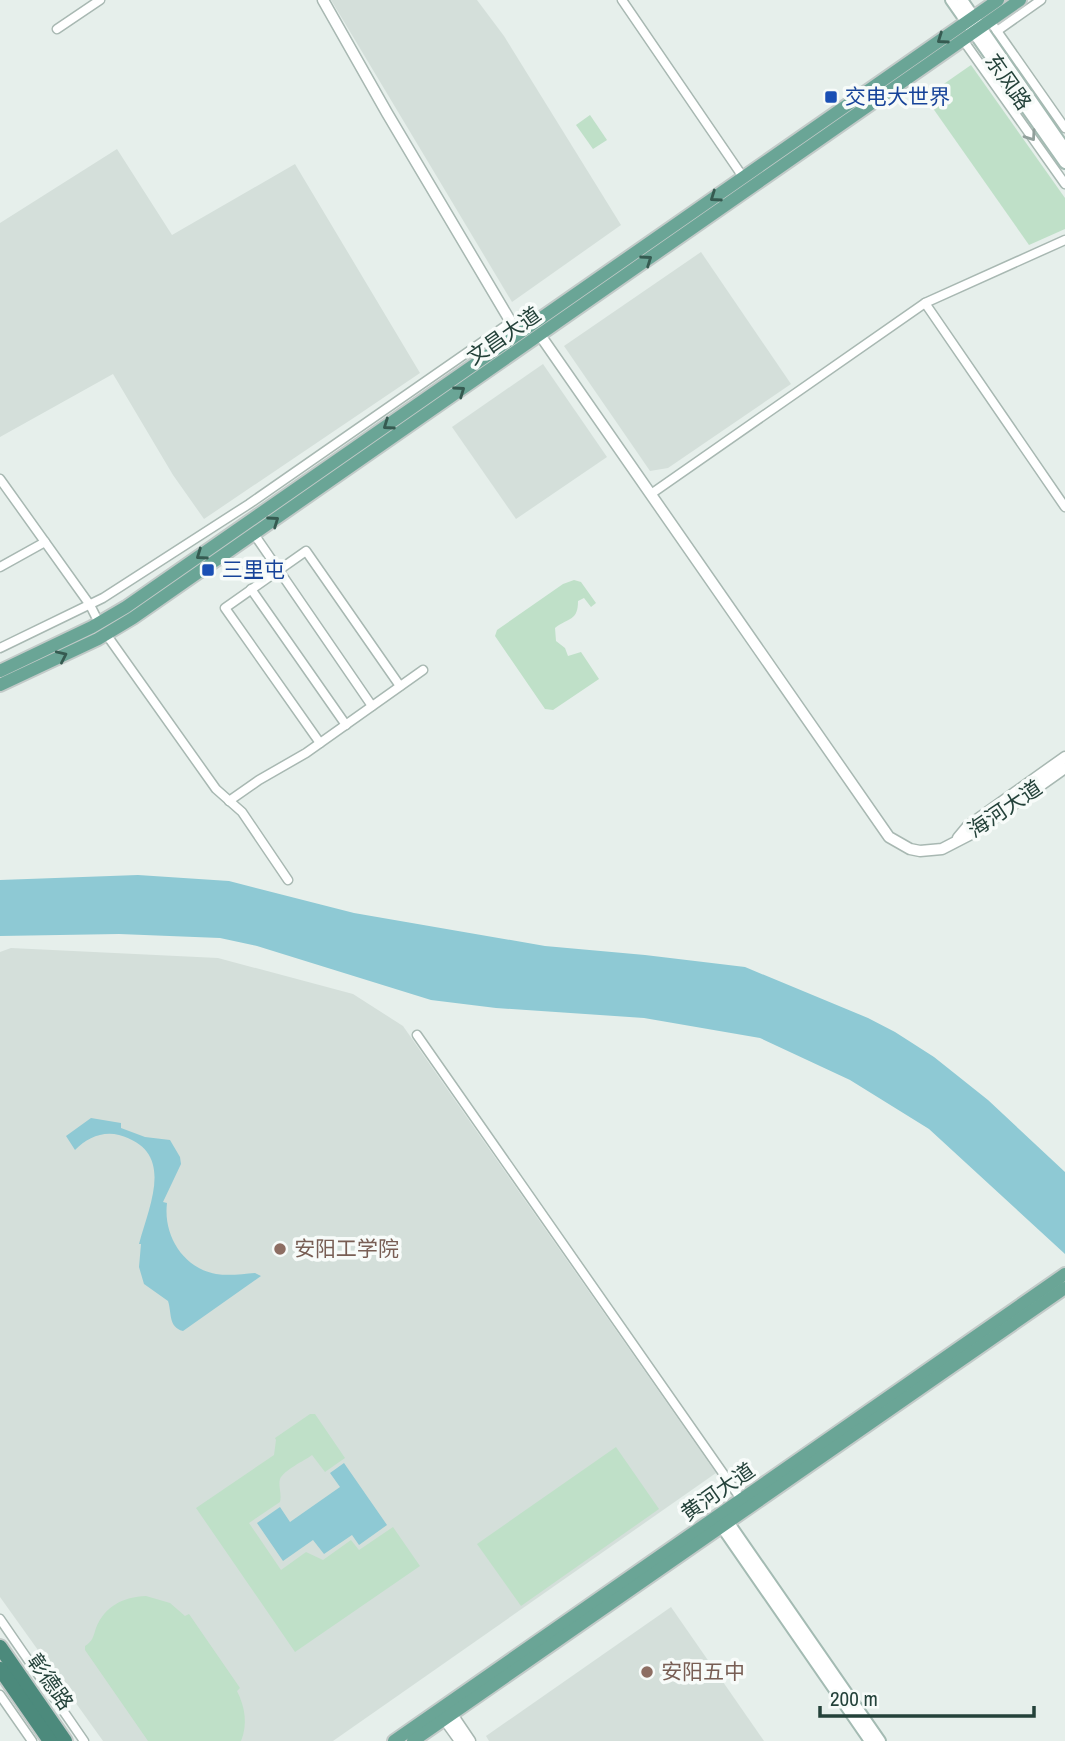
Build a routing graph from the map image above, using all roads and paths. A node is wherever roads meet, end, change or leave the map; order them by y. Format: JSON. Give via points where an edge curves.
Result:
{"nodes":[{"id":1,"x":100,"y":0,"type":"edge"},
{"id":2,"x":323,"y":0,"type":"edge"},
{"id":3,"x":622,"y":0,"type":"edge"},
{"id":4,"x":951,"y":0,"type":"edge"},
{"id":5,"x":962,"y":0,"type":"edge"},
{"id":6,"x":998,"y":0,"type":"edge"},
{"id":7,"x":1020,"y":0,"type":"edge"},
{"id":8,"x":1041,"y":0,"type":"edge"},
{"id":9,"x":978,"y":27,"type":"junction"},
{"id":10,"x":57,"y":29,"type":"dead end"},
{"id":11,"x":1065,"y":128,"type":"edge"},
{"id":12,"x":1065,"y":149,"type":"edge"},
{"id":13,"x":1065,"y":163,"type":"edge"},
{"id":14,"x":743,"y":177,"type":"junction"},
{"id":15,"x":1065,"y":184,"type":"edge"},
{"id":16,"x":1065,"y":240,"type":"edge"},
{"id":17,"x":925,"y":303,"type":"junction"},
{"id":18,"x":511,"y":322,"type":"junction"},
{"id":19,"x":518,"y":334,"type":"junction"},
{"id":20,"x":540,"y":335,"type":"junction"},
{"id":21,"x":0,"y":479,"type":"edge"},
{"id":22,"x":651,"y":494,"type":"junction"},
{"id":23,"x":1065,"y":507,"type":"edge"},
{"id":24,"x":254,"y":534,"type":"junction"},
{"id":25,"x":45,"y":542,"type":"junction"},
{"id":26,"x":0,"y":567,"type":"edge"},
{"id":27,"x":278,"y":570,"type":"junction"},
{"id":28,"x":251,"y":589,"type":"junction"},
{"id":29,"x":90,"y":605,"type":"junction"},
{"id":30,"x":102,"y":629,"type":"junction"},
{"id":31,"x":0,"y":648,"type":"edge"},
{"id":32,"x":423,"y":670,"type":"dead end"},
{"id":33,"x":0,"y":671,"type":"edge"},
{"id":34,"x":0,"y":685,"type":"edge"},
{"id":35,"x":400,"y":687,"type":"junction"},
{"id":36,"x":372,"y":706,"type":"junction"},
{"id":37,"x":346,"y":725,"type":"junction"},
{"id":38,"x":320,"y":743,"type":"junction"},
{"id":39,"x":1065,"y":757,"type":"edge"},
{"id":40,"x":1065,"y":768,"type":"edge"},
{"id":41,"x":229,"y":801,"type":"junction"},
{"id":42,"x":955,"y":841,"type":"junction"},
{"id":43,"x":288,"y":880,"type":"dead end"},
{"id":44,"x":417,"y":1035,"type":"dead end"},
{"id":45,"x":1065,"y":1274,"type":"edge"},
{"id":46,"x":1065,"y":1288,"type":"edge"},
{"id":47,"x":741,"y":1499,"type":"junction"},
{"id":48,"x":722,"y":1520,"type":"junction"},
{"id":49,"x":0,"y":1619,"type":"edge"},
{"id":50,"x":0,"y":1647,"type":"edge"},
{"id":51,"x":0,"y":1669,"type":"edge"},
{"id":52,"x":0,"y":1695,"type":"edge"},
{"id":53,"x":445,"y":1712,"type":"junction"},
{"id":54,"x":32,"y":1741,"type":"edge"},
{"id":55,"x":50,"y":1741,"type":"edge"},
{"id":56,"x":65,"y":1741,"type":"edge"},
{"id":57,"x":84,"y":1741,"type":"edge"},
{"id":58,"x":394,"y":1741,"type":"edge"},
{"id":59,"x":413,"y":1741,"type":"edge"},
{"id":60,"x":460,"y":1741,"type":"edge"},
{"id":61,"x":470,"y":1741,"type":"edge"},
{"id":62,"x":870,"y":1741,"type":"edge"},
{"id":63,"x":880,"y":1741,"type":"edge"}],
"edges":[{"from":1,"to":10,"type":"street"},
{"from":2,"to":18,"type":"street"},
{"from":3,"to":14,"type":"street"},
{"from":4,"to":9,"type":"main road","name":"东风路"},
{"from":5,"to":9,"type":"main road","name":"东风路"},
{"from":6,"to":9,"type":"main road","name":"文昌大道"},
{"from":7,"to":9,"type":"main road","name":"文昌大道"},
{"from":8,"to":9,"type":"street"},
{"from":9,"to":11,"type":"street"},
{"from":9,"to":12,"type":"main road","name":"东风路"},
{"from":9,"to":13,"type":"main road","name":"东风路"},
{"from":9,"to":14,"type":"main road","name":"文昌大道","one_way":true},
{"from":9,"to":15,"type":"street","one_way":true},
{"from":20,"to":9,"type":"main road","name":"文昌大道","one_way":true},
{"from":14,"to":19,"type":"main road","name":"文昌大道","one_way":true},
{"from":16,"to":17,"type":"street"},
{"from":17,"to":22,"type":"street"},
{"from":17,"to":23,"type":"street"},
{"from":18,"to":19,"type":"street"},
{"from":18,"to":29,"type":"street","via":[[249,504]]},
{"from":19,"to":30,"type":"main road","name":"文昌大道","one_way":true,"via":[[136,599]]},
{"from":20,"to":22,"type":"street"},
{"from":24,"to":20,"type":"main road","name":"文昌大道","one_way":true},
{"from":21,"to":25,"type":"street"},
{"from":22,"to":42,"type":"street","via":[[889,837],[920,851],[942,849]]},
{"from":24,"to":27,"type":"street"},
{"from":24,"to":30,"type":"main road","name":"文昌大道"},
{"from":25,"to":26,"type":"street"},
{"from":25,"to":29,"type":"street"},
{"from":27,"to":28,"type":"street"},
{"from":27,"to":35,"type":"street","via":[[306,551]]},
{"from":27,"to":36,"type":"street"},
{"from":28,"to":37,"type":"street"},
{"from":28,"to":38,"type":"street","via":[[225,608]]},
{"from":29,"to":30,"type":"street"},
{"from":29,"to":31,"type":"street"},
{"from":30,"to":33,"type":"main road","name":"文昌大道"},
{"from":34,"to":30,"type":"main road","name":"文昌大道","one_way":true},
{"from":30,"to":41,"type":"street"},
{"from":32,"to":35,"type":"street"},
{"from":35,"to":36,"type":"street"},
{"from":36,"to":37,"type":"street"},
{"from":37,"to":38,"type":"street"},
{"from":38,"to":41,"type":"street"},
{"from":39,"to":42,"type":"street","name":"海河大道","via":[[968,826]]},
{"from":40,"to":42,"type":"street","name":"海河大道"},
{"from":41,"to":43,"type":"street","via":[[242,812]]},
{"from":44,"to":47,"type":"street"},
{"from":45,"to":47,"type":"main road","name":"黄河大道"},
{"from":46,"to":48,"type":"main road","name":"黄河大道"},
{"from":47,"to":48,"type":"main road","name":"黄河大道"},
{"from":48,"to":53,"type":"main road","name":"黄河大道"},
{"from":48,"to":62,"type":"main road"},
{"from":48,"to":63,"type":"main road"},
{"from":49,"to":57,"type":"street"},
{"from":50,"to":56,"type":"highway","name":"彰德路"},
{"from":51,"to":55,"type":"highway","name":"彰德路"},
{"from":52,"to":54,"type":"street"},
{"from":53,"to":58,"type":"main road","name":"黄河大道"},
{"from":53,"to":59,"type":"main road","name":"黄河大道"},
{"from":53,"to":60,"type":"street"},
{"from":53,"to":61,"type":"street"}]}
